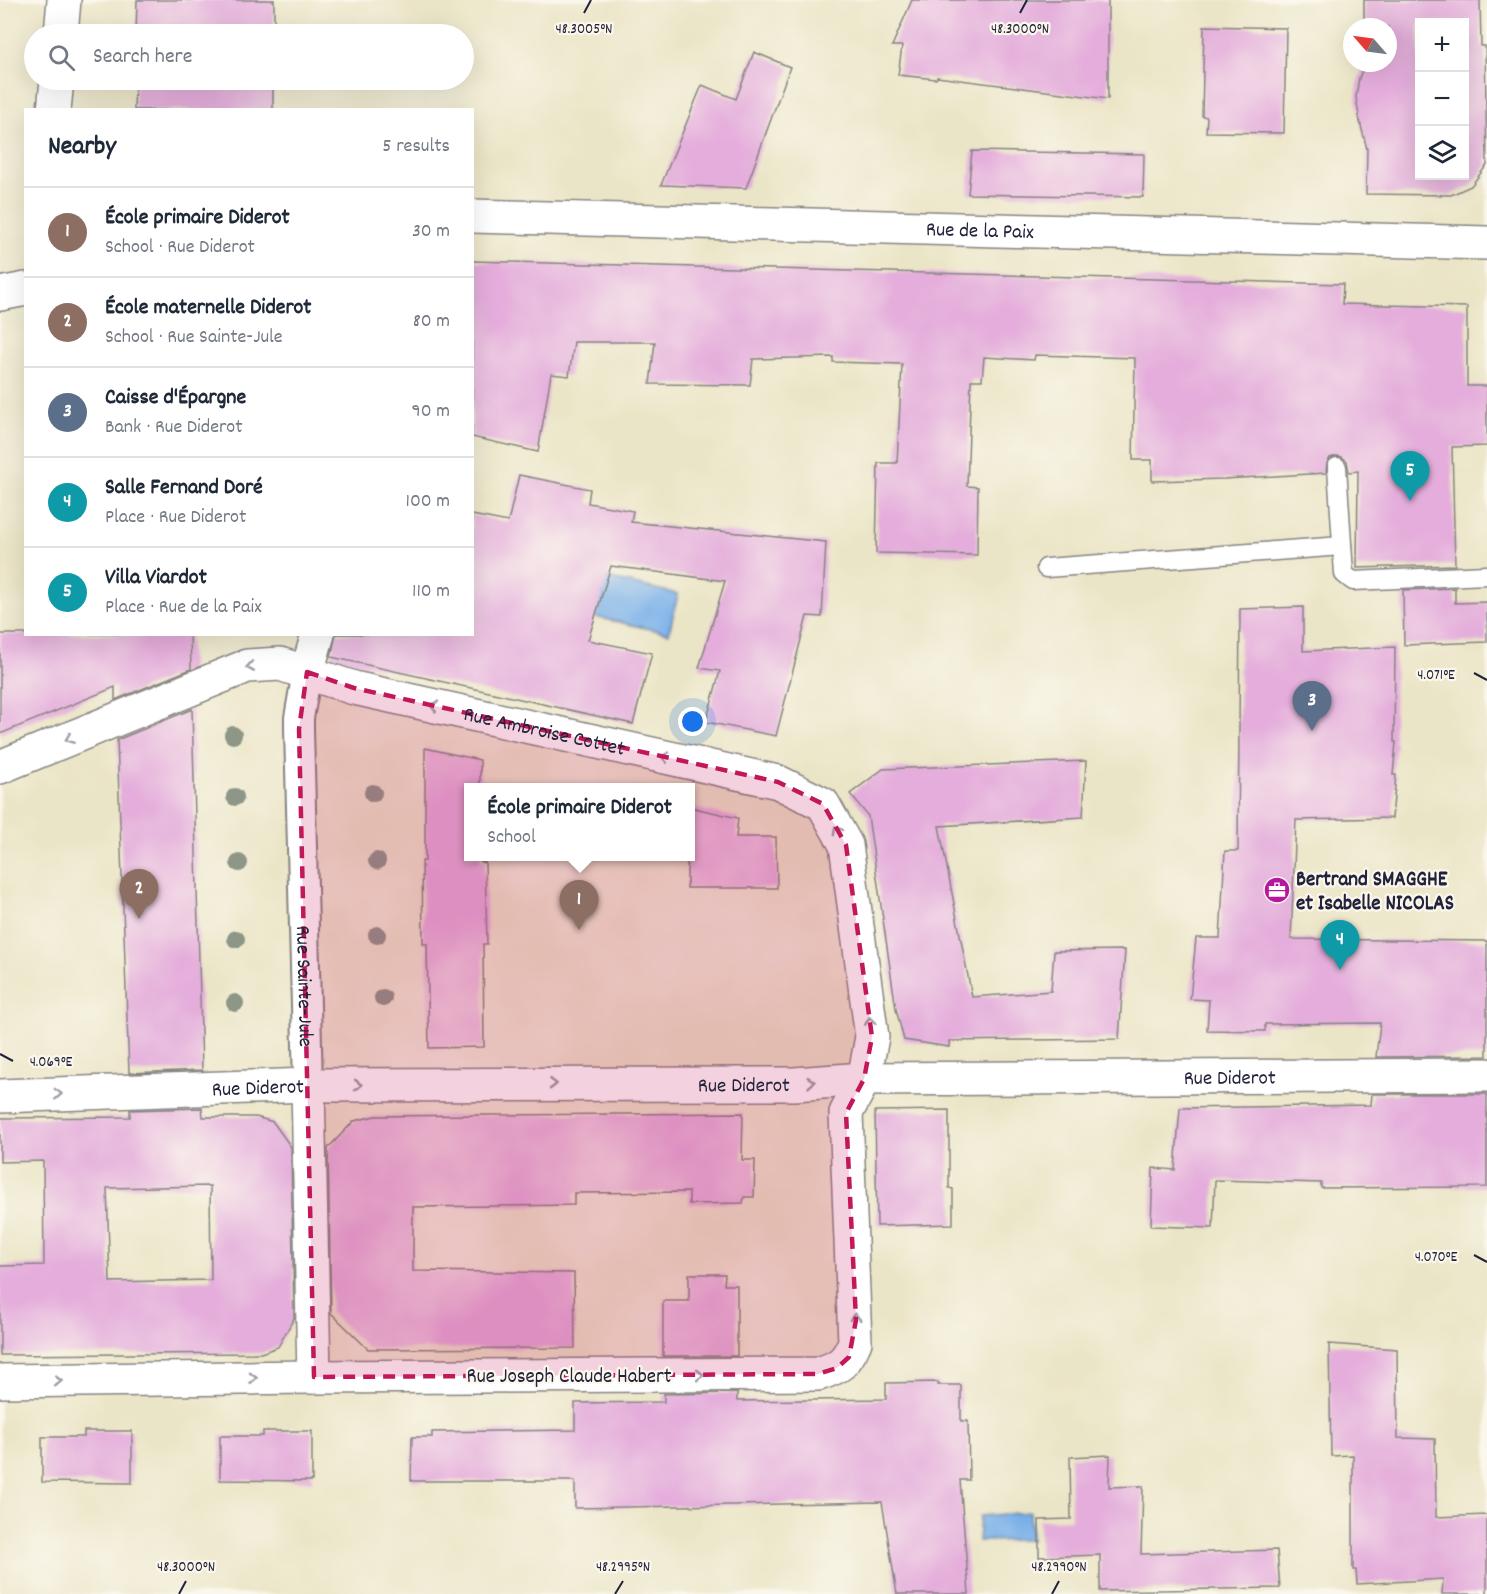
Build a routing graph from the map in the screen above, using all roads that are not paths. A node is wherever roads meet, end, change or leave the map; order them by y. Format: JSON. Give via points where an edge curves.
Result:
{"nodes":[{"id":1,"x":64,"y":0,"type":"edge"},
{"id":2,"x":62,"y":24,"type":"edge"},
{"id":3,"x":56,"y":90,"type":"edge"},
{"id":4,"x":54,"y":108,"type":"edge"},
{"id":5,"x":474,"y":216,"type":"edge"},
{"id":6,"x":1487,"y":243,"type":"edge"},
{"id":7,"x":24,"y":289,"type":"edge"},
{"id":8,"x":0,"y":294,"type":"edge"},
{"id":9,"x":1337,"y":467,"type":"dead end"},
{"id":10,"x":1342,"y":546,"type":"junction"},
{"id":11,"x":1046,"y":568,"type":"dead end"},
{"id":12,"x":1487,"y":575,"type":"edge"},
{"id":13,"x":317,"y":636,"type":"edge"},
{"id":14,"x":307,"y":672,"type":"junction"},
{"id":15,"x":0,"y":767,"type":"edge"},
{"id":16,"x":1487,"y":1075,"type":"edge"},
{"id":17,"x":864,"y":1079,"type":"junction"},
{"id":18,"x":308,"y":1085,"type":"junction"},
{"id":19,"x":0,"y":1096,"type":"edge"},
{"id":20,"x":314,"y":1377,"type":"junction"},
{"id":21,"x":0,"y":1382,"type":"edge"}],
"edges":[{"from":1,"to":2,"type":"street"},
{"from":3,"to":4,"type":"street"},
{"from":5,"to":6,"type":"street","name":"Rue de la Paix"},
{"from":7,"to":8,"type":"street"},
{"from":9,"to":10,"type":"lane"},
{"from":10,"to":11,"type":"lane"},
{"from":10,"to":12,"type":"lane","via":[[1344,574],[1353,581]]},
{"from":13,"to":14,"type":"street","name":"Rue Sainte-Jule"},
{"from":14,"to":15,"type":"street","name":"Rue Ambroise Cottet","one_way":true,"via":[[280,664],[247,666]]},
{"from":17,"to":14,"type":"street","name":"Rue Ambroise Cottet","one_way":true,"via":[[872,1037],[846,845],[823,804],[778,782],[354,688]]},
{"from":14,"to":18,"type":"street","name":"Rue Sainte-Jule","via":[[299,729]]},
{"from":16,"to":17,"type":"street","name":"Rue Diderot"},
{"from":18,"to":17,"type":"street","name":"Rue Diderot","one_way":true,"via":[[782,1084]]},
{"from":20,"to":17,"type":"street","name":"Rue Joseph Claude Habert","one_way":true,"via":[[818,1374],[837,1368],[849,1357],[855,1342],[846,1113]]},
{"from":19,"to":18,"type":"street","name":"Rue Diderot","one_way":true},
{"from":18,"to":20,"type":"street","name":"Rue Sainte-Jule"},
{"from":21,"to":20,"type":"street","name":"Rue Joseph Claude Habert","one_way":true}]}
